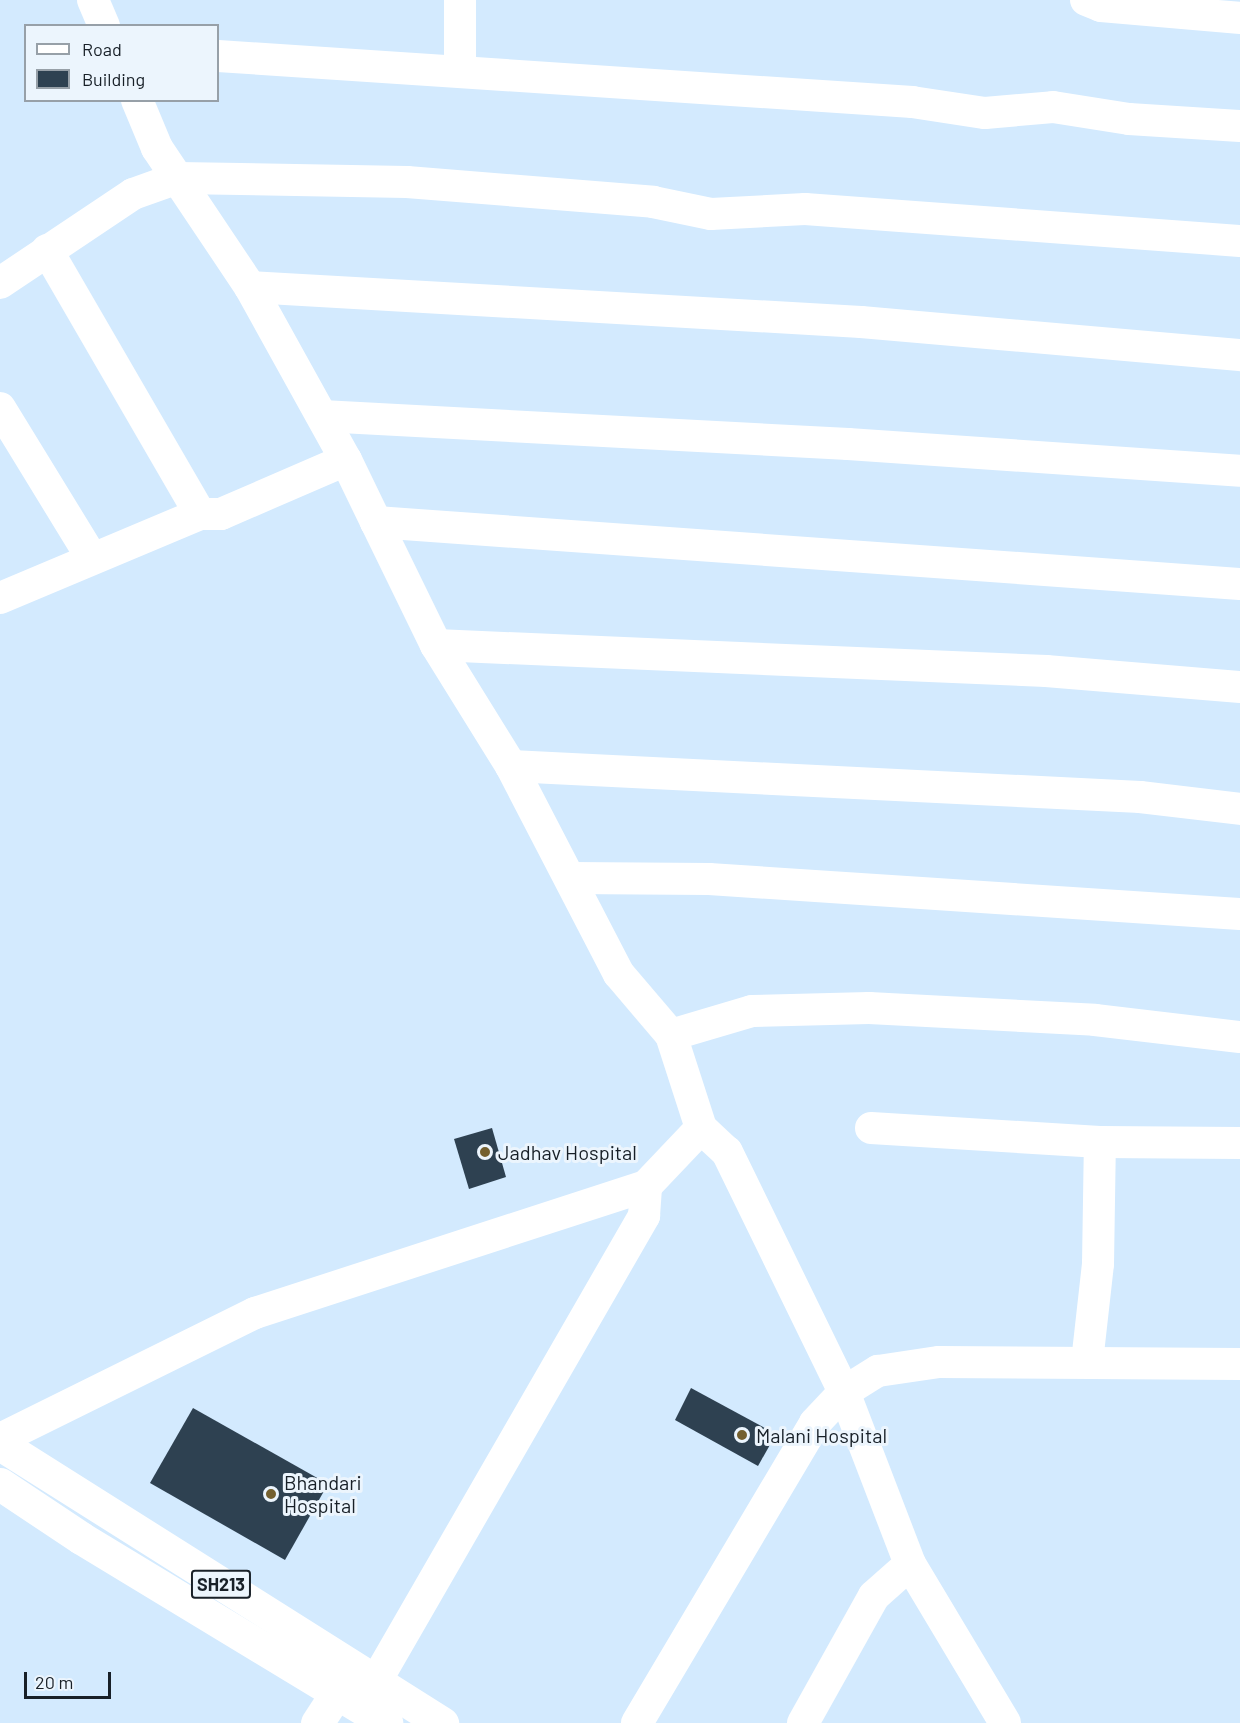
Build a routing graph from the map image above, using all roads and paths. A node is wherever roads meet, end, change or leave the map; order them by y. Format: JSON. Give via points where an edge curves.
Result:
{"nodes":[{"id":1,"x":93,"y":0,"type":"edge"},
{"id":2,"x":460,"y":0,"type":"edge"},
{"id":3,"x":1096,"y":2,"type":"edge"},
{"id":4,"x":1206,"y":8,"type":"edge"},
{"id":5,"x":1240,"y":18,"type":"edge"},
{"id":6,"x":103,"y":24,"type":"edge"},
{"id":7,"x":219,"y":57,"type":"edge"},
{"id":8,"x":460,"y":71,"type":"junction"},
{"id":9,"x":138,"y":102,"type":"edge"},
{"id":10,"x":1240,"y":126,"type":"edge"},
{"id":11,"x":178,"y":178,"type":"junction"},
{"id":12,"x":1240,"y":241,"type":"edge"},
{"id":13,"x":47,"y":250,"type":"junction"},
{"id":14,"x":0,"y":283,"type":"edge"},
{"id":15,"x":250,"y":286,"type":"junction"},
{"id":16,"x":1240,"y":355,"type":"edge"},
{"id":17,"x":0,"y":408,"type":"edge"},
{"id":18,"x":322,"y":416,"type":"junction"},
{"id":19,"x":346,"y":460,"type":"junction"},
{"id":20,"x":1240,"y":471,"type":"edge"},
{"id":21,"x":200,"y":514,"type":"junction"},
{"id":22,"x":375,"y":522,"type":"junction"},
{"id":23,"x":92,"y":558,"type":"junction"},
{"id":24,"x":1240,"y":584,"type":"edge"},
{"id":25,"x":0,"y":598,"type":"edge"},
{"id":26,"x":436,"y":645,"type":"junction"},
{"id":27,"x":1240,"y":687,"type":"edge"},
{"id":28,"x":511,"y":766,"type":"junction"},
{"id":29,"x":1240,"y":809,"type":"edge"},
{"id":30,"x":571,"y":878,"type":"junction"},
{"id":31,"x":1240,"y":914,"type":"edge"},
{"id":32,"x":671,"y":1035,"type":"junction"},
{"id":33,"x":1240,"y":1037,"type":"edge"},
{"id":34,"x":701,"y":1128,"type":"junction"},
{"id":35,"x":871,"y":1128,"type":"dead end"},
{"id":36,"x":1100,"y":1142,"type":"junction"},
{"id":37,"x":1240,"y":1143,"type":"edge"},
{"id":38,"x":646,"y":1186,"type":"junction"},
{"id":39,"x":1087,"y":1362,"type":"junction"},
{"id":40,"x":1240,"y":1364,"type":"edge"},
{"id":41,"x":844,"y":1392,"type":"junction"},
{"id":42,"x":0,"y":1439,"type":"edge"},
{"id":43,"x":0,"y":1444,"type":"edge"},
{"id":44,"x":0,"y":1484,"type":"edge"},
{"id":45,"x":910,"y":1564,"type":"junction"},
{"id":46,"x":376,"y":1681,"type":"junction"},
{"id":47,"x":336,"y":1694,"type":"junction"},
{"id":48,"x":317,"y":1723,"type":"edge"},
{"id":49,"x":386,"y":1723,"type":"edge"},
{"id":50,"x":442,"y":1723,"type":"edge"},
{"id":51,"x":637,"y":1723,"type":"edge"},
{"id":52,"x":803,"y":1723,"type":"edge"},
{"id":53,"x":1005,"y":1723,"type":"edge"}],
"edges":[{"from":1,"to":6,"type":"street"},
{"from":2,"to":8,"type":"street"},
{"from":3,"to":4,"type":"street"},
{"from":4,"to":5,"type":"street"},
{"from":7,"to":8,"type":"street"},
{"from":8,"to":10,"type":"street","via":[[912,102],[985,113],[1053,106],[1129,119]]},
{"from":9,"to":11,"type":"street","via":[[158,148]]},
{"from":11,"to":12,"type":"street","via":[[407,182],[653,202],[711,214],[805,209]]},
{"from":11,"to":13,"type":"street","via":[[133,194]]},
{"from":11,"to":15,"type":"street"},
{"from":13,"to":14,"type":"street"},
{"from":13,"to":21,"type":"street"},
{"from":15,"to":16,"type":"street","via":[[861,322]]},
{"from":15,"to":18,"type":"street"},
{"from":17,"to":23,"type":"street"},
{"from":18,"to":19,"type":"street"},
{"from":18,"to":20,"type":"street","via":[[848,444]]},
{"from":19,"to":21,"type":"street","via":[[221,514]]},
{"from":19,"to":22,"type":"street"},
{"from":21,"to":23,"type":"street"},
{"from":22,"to":24,"type":"street"},
{"from":22,"to":26,"type":"street"},
{"from":23,"to":25,"type":"street"},
{"from":26,"to":27,"type":"street","via":[[1046,670]]},
{"from":26,"to":28,"type":"street"},
{"from":28,"to":29,"type":"street","via":[[1140,796]]},
{"from":28,"to":30,"type":"street"},
{"from":30,"to":31,"type":"street","via":[[721,880]]},
{"from":30,"to":32,"type":"street","via":[[619,974]]},
{"from":32,"to":33,"type":"street","via":[[752,1011],[869,1008],[1095,1020]]},
{"from":32,"to":34,"type":"street"},
{"from":34,"to":38,"type":"street"},
{"from":34,"to":41,"type":"street","via":[[727,1152]]},
{"from":35,"to":36,"type":"street"},
{"from":36,"to":37,"type":"street"},
{"from":36,"to":39,"type":"street","via":[[1098,1264]]},
{"from":38,"to":42,"type":"street","via":[[255,1313]]},
{"from":38,"to":46,"type":"street","via":[[644,1216]]},
{"from":39,"to":40,"type":"street"},
{"from":39,"to":41,"type":"street","via":[[939,1362],[878,1371]]},
{"from":41,"to":45,"type":"street"},
{"from":41,"to":51,"type":"street","via":[[815,1423]]},
{"from":43,"to":46,"type":"main road","number":"SH213"},
{"from":44,"to":47,"type":"main road","number":"SH213"},
{"from":45,"to":52,"type":"street","via":[[874,1596]]},
{"from":45,"to":53,"type":"street"},
{"from":46,"to":50,"type":"main road","number":"SH213"},
{"from":47,"to":48,"type":"main road"},
{"from":47,"to":49,"type":"main road","number":"SH213"}]}
